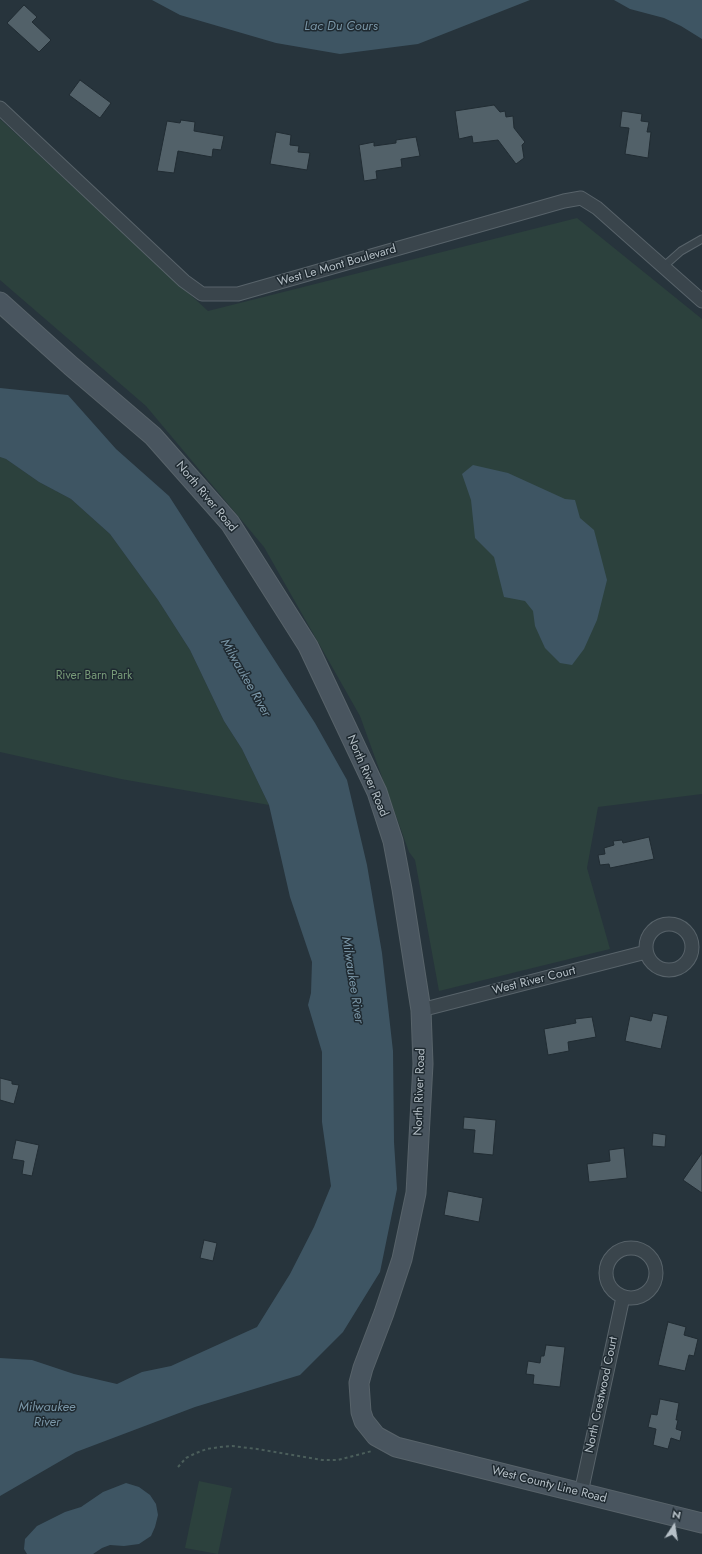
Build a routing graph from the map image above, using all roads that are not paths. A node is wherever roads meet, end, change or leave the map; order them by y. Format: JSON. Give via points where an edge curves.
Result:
{"nodes":[{"id":1,"x":0,"y":108,"type":"edge"},
{"id":2,"x":702,"y":239,"type":"edge"},
{"id":3,"x":663,"y":267,"type":"junction"},
{"id":4,"x":702,"y":301,"type":"edge"},
{"id":5,"x":0,"y":302,"type":"edge"},
{"id":6,"x":646,"y":952,"type":"dead end"},
{"id":7,"x":421,"y":1010,"type":"junction"},
{"id":8,"x":623,"y":1297,"type":"dead end"},
{"id":9,"x":390,"y":1444,"type":"joint"},
{"id":10,"x":581,"y":1493,"type":"junction"},
{"id":11,"x":702,"y":1523,"type":"edge"}],
"edges":[{"from":1,"to":3,"type":"street","name":"West Le Mont Boulevard","via":[[184,281],[202,294],[238,294],[581,198],[597,208]]},
{"from":2,"to":3,"type":"lane","via":[[681,251]]},
{"from":3,"to":4,"type":"street","name":"West Le Mont Boulevard"},
{"from":5,"to":7,"type":"street","name":"North River Road","via":[[153,436],[174,459],[230,523],[308,646],[377,792],[393,841]]},
{"from":6,"to":7,"type":"street","name":"West River Court"},
{"from":7,"to":9,"type":"street","name":"North River Road","via":[[423,1064],[416,1193],[402,1259],[359,1383],[364,1421],[369,1429]]},
{"from":8,"to":10,"type":"street","name":"North Crestwood Court"},
{"from":9,"to":10,"type":"street","name":"West County Line Road"},
{"from":10,"to":11,"type":"street","name":"West County Line Road"}]}
